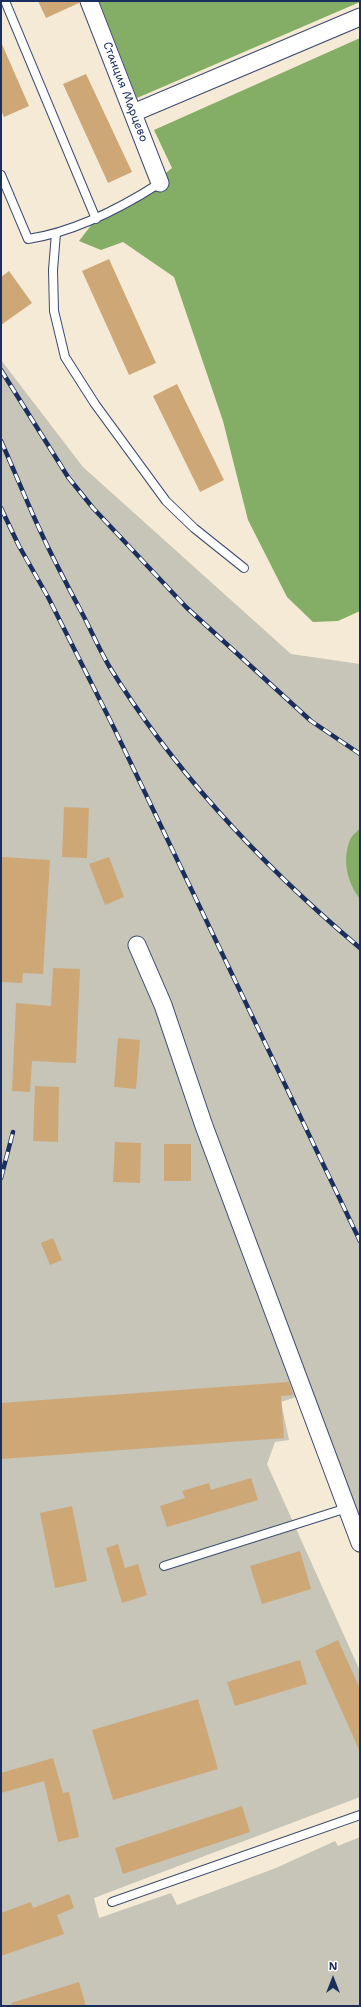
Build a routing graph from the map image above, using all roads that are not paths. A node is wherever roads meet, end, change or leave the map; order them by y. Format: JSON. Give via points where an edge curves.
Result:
{"nodes":[{"id":1,"x":5,"y":1,"type":"edge"},
{"id":2,"x":89,"y":1,"type":"edge"},
{"id":3,"x":360,"y":17,"type":"edge"},
{"id":4,"x":133,"y":113,"type":"junction"},
{"id":5,"x":1,"y":175,"type":"edge"},
{"id":6,"x":160,"y":183,"type":"joint"},
{"id":7,"x":96,"y":219,"type":"junction"},
{"id":8,"x":56,"y":232,"type":"junction"},
{"id":9,"x":244,"y":568,"type":"dead end"},
{"id":10,"x":137,"y":945,"type":"dead end"},
{"id":11,"x":347,"y":1508,"type":"junction"},
{"id":12,"x":360,"y":1543,"type":"edge"},
{"id":13,"x":164,"y":1566,"type":"dead end"},
{"id":14,"x":360,"y":1815,"type":"edge"},
{"id":15,"x":112,"y":1902,"type":"dead end"}],
"edges":[{"from":1,"to":7,"type":"lane"},
{"from":2,"to":4,"type":"street","name":"Станция Марцево"},
{"from":3,"to":4,"type":"street"},
{"from":4,"to":6,"type":"street","name":"Станция Марцево"},
{"from":5,"to":8,"type":"lane","via":[[28,240]]},
{"from":6,"to":7,"type":"lane"},
{"from":7,"to":8,"type":"lane"},
{"from":8,"to":9,"type":"lane","via":[[53,270],[54,311],[65,356],[95,404],[166,501],[194,528]]},
{"from":10,"to":11,"type":"street","via":[[163,1005],[204,1126]]},
{"from":11,"to":12,"type":"street"},
{"from":11,"to":13,"type":"lane"},
{"from":14,"to":15,"type":"lane"}]}
